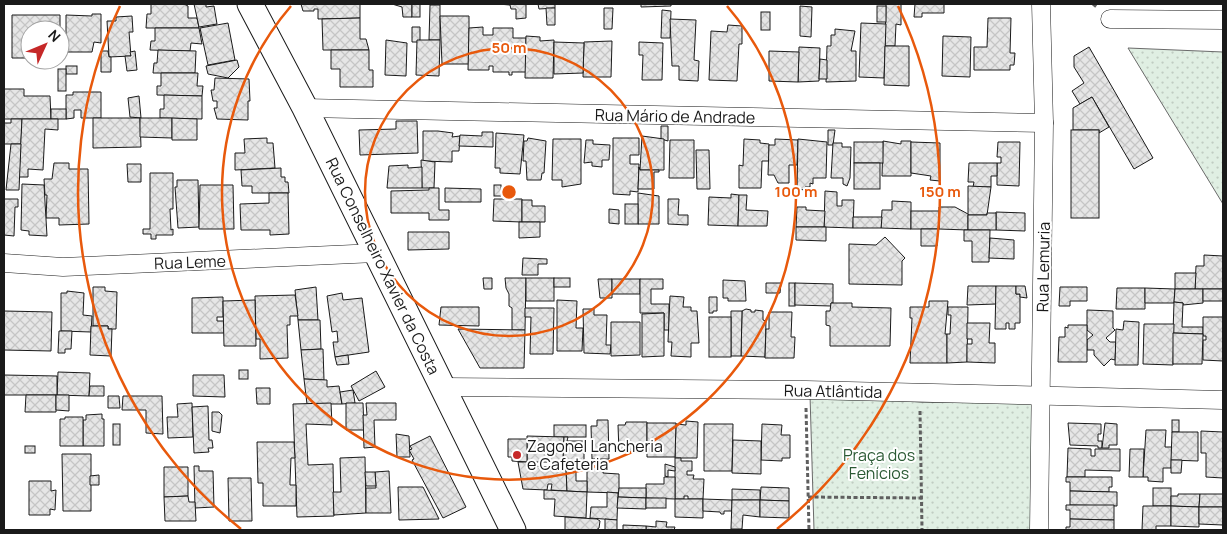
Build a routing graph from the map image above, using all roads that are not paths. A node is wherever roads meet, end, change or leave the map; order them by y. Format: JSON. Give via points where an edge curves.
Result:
{"nodes":[{"id":1,"x":250,"y":4,"type":"edge"},
{"id":2,"x":1041,"y":4,"type":"edge"},
{"id":3,"x":1110,"y":19,"type":"dead end"},
{"id":4,"x":1223,"y":20,"type":"edge"},
{"id":5,"x":305,"y":108,"type":"junction"},
{"id":6,"x":1044,"y":124,"type":"junction"},
{"id":7,"x":376,"y":253,"type":"junction"},
{"id":8,"x":4,"y":263,"type":"edge"},
{"id":9,"x":443,"y":387,"type":"junction"},
{"id":10,"x":1041,"y":396,"type":"junction"},
{"id":11,"x":1223,"y":400,"type":"edge"},
{"id":12,"x":513,"y":530,"type":"edge"},
{"id":13,"x":1039,"y":530,"type":"edge"}],
"edges":[{"from":1,"to":5,"type":"street","name":"Rua Conselheiro Xavier da Costa"},
{"from":2,"to":6,"type":"street","name":"Rua Lemuria"},
{"from":3,"to":4,"type":"street"},
{"from":5,"to":6,"type":"street","name":"Rua Mário de Andrade"},
{"from":5,"to":7,"type":"street","name":"Rua Conselheiro Xavier da Costa"},
{"from":6,"to":10,"type":"street","name":"Rua Lemuria"},
{"from":7,"to":8,"type":"street","name":"Rua Leme","via":[[64,267]]},
{"from":7,"to":9,"type":"street","name":"Rua Conselheiro Xavier da Costa"},
{"from":9,"to":10,"type":"street","name":"Rua Atlântida"},
{"from":9,"to":12,"type":"street","name":"Rua Conselheiro Xavier da Costa"},
{"from":10,"to":11,"type":"street","name":"Rua Atlântida"},
{"from":10,"to":13,"type":"street","name":"Rua Lemuria"}]}
